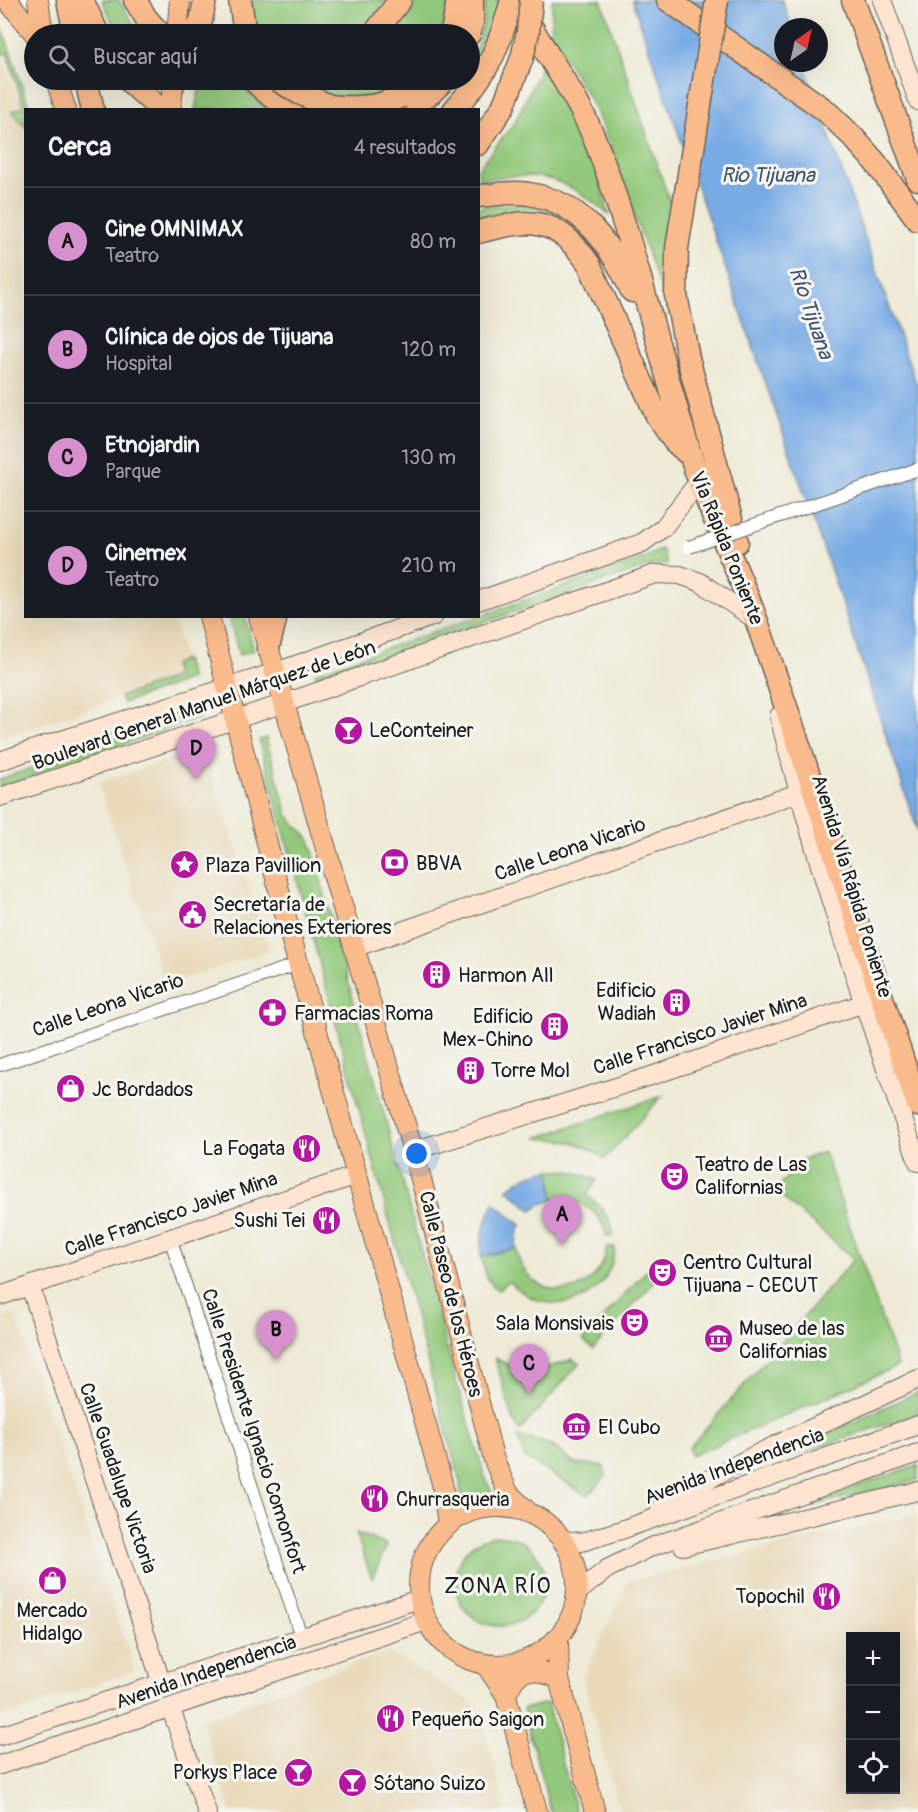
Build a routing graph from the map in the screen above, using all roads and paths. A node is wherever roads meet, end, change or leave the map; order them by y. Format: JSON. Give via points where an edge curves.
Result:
{"nodes":[{"id":1,"x":7,"y":0,"type":"edge"},
{"id":2,"x":38,"y":0,"type":"edge"},
{"id":3,"x":68,"y":0,"type":"edge"},
{"id":4,"x":82,"y":0,"type":"edge"},
{"id":5,"x":135,"y":0,"type":"edge"},
{"id":6,"x":226,"y":0,"type":"edge"},
{"id":7,"x":240,"y":0,"type":"edge"},
{"id":8,"x":400,"y":0,"type":"edge"},
{"id":9,"x":458,"y":0,"type":"edge"},
{"id":10,"x":472,"y":0,"type":"edge"},
{"id":11,"x":512,"y":0,"type":"edge"},
{"id":12,"x":517,"y":0,"type":"edge"},
{"id":13,"x":531,"y":0,"type":"edge"},
{"id":14,"x":668,"y":0,"type":"edge"},
{"id":15,"x":717,"y":0,"type":"edge"},
{"id":16,"x":854,"y":0,"type":"edge"},
{"id":17,"x":861,"y":0,"type":"edge"},
{"id":18,"x":882,"y":0,"type":"edge"},
{"id":19,"x":181,"y":3,"type":"edge"},
{"id":20,"x":27,"y":24,"type":"edge"},
{"id":21,"x":42,"y":24,"type":"edge"},
{"id":22,"x":73,"y":24,"type":"edge"},
{"id":23,"x":93,"y":24,"type":"edge"},
{"id":24,"x":151,"y":24,"type":"edge"},
{"id":25,"x":178,"y":24,"type":"edge"},
{"id":26,"x":226,"y":24,"type":"edge"},
{"id":27,"x":244,"y":24,"type":"edge"},
{"id":28,"x":382,"y":24,"type":"edge"},
{"id":29,"x":454,"y":24,"type":"edge"},
{"id":30,"x":472,"y":24,"type":"edge"},
{"id":31,"x":480,"y":80,"type":"edge"},
{"id":32,"x":59,"y":90,"type":"edge"},
{"id":33,"x":88,"y":90,"type":"edge"},
{"id":34,"x":139,"y":90,"type":"edge"},
{"id":35,"x":173,"y":90,"type":"edge"},
{"id":36,"x":264,"y":90,"type":"edge"},
{"id":37,"x":294,"y":90,"type":"edge"},
{"id":38,"x":410,"y":90,"type":"edge"},
{"id":39,"x":433,"y":90,"type":"edge"},
{"id":40,"x":472,"y":90,"type":"edge"},
{"id":41,"x":918,"y":101,"type":"edge"},
{"id":42,"x":65,"y":108,"type":"edge"},
{"id":43,"x":93,"y":108,"type":"edge"},
{"id":44,"x":159,"y":108,"type":"edge"},
{"id":45,"x":171,"y":108,"type":"edge"},
{"id":46,"x":287,"y":108,"type":"edge"},
{"id":47,"x":347,"y":108,"type":"edge"},
{"id":48,"x":361,"y":108,"type":"edge"},
{"id":49,"x":408,"y":108,"type":"edge"},
{"id":50,"x":456,"y":108,"type":"edge"},
{"id":51,"x":480,"y":141,"type":"edge"},
{"id":52,"x":915,"y":171,"type":"edge"},
{"id":53,"x":480,"y":196,"type":"edge"},
{"id":54,"x":918,"y":220,"type":"edge"},
{"id":55,"x":480,"y":232,"type":"edge"},
{"id":56,"x":655,"y":339,"type":"junction"},
{"id":57,"x":692,"y":459,"type":"junction"},
{"id":58,"x":918,"y":469,"type":"edge"},
{"id":59,"x":699,"y":481,"type":"junction"},
{"id":60,"x":689,"y":547,"type":"dead end"},
{"id":61,"x":480,"y":600,"type":"edge"},
{"id":62,"x":210,"y":618,"type":"edge"},
{"id":63,"x":260,"y":618,"type":"edge"},
{"id":64,"x":276,"y":618,"type":"edge"},
{"id":65,"x":428,"y":618,"type":"edge"},
{"id":66,"x":756,"y":620,"type":"junction"},
{"id":67,"x":268,"y":648,"type":"junction"},
{"id":68,"x":276,"y":672,"type":"junction"},
{"id":69,"x":228,"y":687,"type":"junction"},
{"id":70,"x":285,"y":703,"type":"junction"},
{"id":71,"x":235,"y":718,"type":"junction"},
{"id":72,"x":0,"y":761,"type":"edge"},
{"id":73,"x":798,"y":793,"type":"junction"},
{"id":74,"x":0,"y":797,"type":"edge"},
{"id":75,"x":356,"y":947,"type":"junction"},
{"id":76,"x":298,"y":964,"type":"junction"},
{"id":77,"x":864,"y":1003,"type":"junction"},
{"id":78,"x":0,"y":1065,"type":"edge"},
{"id":79,"x":917,"y":1105,"type":"edge"},
{"id":80,"x":413,"y":1151,"type":"junction"},
{"id":81,"x":918,"y":1162,"type":"edge"},
{"id":82,"x":357,"y":1175,"type":"junction"},
{"id":83,"x":170,"y":1238,"type":"junction"},
{"id":84,"x":30,"y":1286,"type":"junction"},
{"id":85,"x":0,"y":1296,"type":"edge"},
{"id":86,"x":918,"y":1379,"type":"edge"},
{"id":87,"x":918,"y":1425,"type":"edge"},
{"id":88,"x":918,"y":1453,"type":"edge"},
{"id":89,"x":918,"y":1491,"type":"edge"},
{"id":90,"x":529,"y":1513,"type":"junction"},
{"id":91,"x":448,"y":1524,"type":"junction"},
{"id":92,"x":637,"y":1524,"type":"junction"},
{"id":93,"x":563,"y":1540,"type":"junction"},
{"id":94,"x":651,"y":1547,"type":"junction"},
{"id":95,"x":578,"y":1592,"type":"junction"},
{"id":96,"x":419,"y":1599,"type":"junction"},
{"id":97,"x":426,"y":1621,"type":"junction"},
{"id":98,"x":301,"y":1636,"type":"junction"},
{"id":99,"x":558,"y":1639,"type":"junction"},
{"id":100,"x":486,"y":1665,"type":"junction"},
{"id":101,"x":559,"y":1679,"type":"junction"},
{"id":102,"x":162,"y":1684,"type":"junction"},
{"id":103,"x":506,"y":1695,"type":"junction"},
{"id":104,"x":171,"y":1708,"type":"junction"},
{"id":105,"x":0,"y":1736,"type":"edge"},
{"id":106,"x":0,"y":1765,"type":"edge"},
{"id":107,"x":207,"y":1812,"type":"edge"},
{"id":108,"x":537,"y":1812,"type":"edge"},
{"id":109,"x":595,"y":1812,"type":"edge"}],
"edges":[{"from":1,"to":20,"type":"main road"},
{"from":2,"to":21,"type":"main road"},
{"from":3,"to":22,"type":"highway"},
{"from":4,"to":23,"type":"highway"},
{"from":5,"to":24,"type":"highway"},
{"from":6,"to":26,"type":"highway"},
{"from":7,"to":27,"type":"highway"},
{"from":8,"to":28,"type":"highway"},
{"from":9,"to":29,"type":"highway"},
{"from":10,"to":30,"type":"highway"},
{"from":11,"to":31,"type":"highway","via":[[501,37]]},
{"from":12,"to":56,"type":"highway","name":"Vía Rápida Poniente","via":[[594,138],[630,244]]},
{"from":13,"to":51,"type":"highway","bridge":true,"via":[[522,58],[503,107]]},
{"from":14,"to":54,"type":"highway","via":[[825,110],[875,162]]},
{"from":15,"to":66,"type":"highway","bridge":true,"via":[[677,248],[676,295],[688,358]]},
{"from":16,"to":52,"type":"highway"},
{"from":17,"to":52,"type":"highway"},
{"from":18,"to":41,"type":"street"},
{"from":19,"to":25,"type":"main road"},
{"from":32,"to":42,"type":"main road"},
{"from":33,"to":43,"type":"highway"},
{"from":34,"to":44,"type":"highway"},
{"from":35,"to":45,"type":"main road"},
{"from":36,"to":46,"type":"highway"},
{"from":37,"to":47,"type":"highway","bridge":true,"via":[[330,106]]},
{"from":38,"to":48,"type":"highway","bridge":true,"via":[[389,103]]},
{"from":39,"to":49,"type":"highway"},
{"from":40,"to":50,"type":"highway"},
{"from":53,"to":56,"type":"highway","via":[[539,196],[568,207],[586,220],[620,265]]},
{"from":55,"to":57,"type":"highway","via":[[531,223],[548,226],[577,247],[589,264],[657,416]]},
{"from":56,"to":57,"type":"highway","name":"Vía Rápida Poniente"},
{"from":57,"to":59,"type":"highway","name":"Vía Rápida Poniente"},
{"from":58,"to":60,"type":"street","bridge":true},
{"from":59,"to":61,"type":"street","via":[[663,528],[642,543]]},
{"from":59,"to":66,"type":"highway","name":"Vía Rápida Poniente"},
{"from":62,"to":69,"type":"main road"},
{"from":63,"to":67,"type":"main road","name":"Calle Paseo de los Héroes"},
{"from":64,"to":67,"type":"highway"},
{"from":65,"to":68,"type":"street","name":"Boulevard General Manuel Márquez de León"},
{"from":66,"to":70,"type":"street","name":"Boulevard General Manuel Márquez de León","via":[[700,582],[680,575],[655,574]]},
{"from":66,"to":73,"type":"street","name":"Avenida Vía Rápida Poniente"},
{"from":66,"to":79,"type":"highway","name":"Vía Rápida Poniente"},
{"from":67,"to":68,"type":"main road","name":"Calle Paseo de los Héroes"},
{"from":68,"to":69,"type":"street","name":"Boulevard General Manuel Márquez de León"},
{"from":68,"to":70,"type":"main road","name":"Calle Paseo de los Héroes"},
{"from":69,"to":71,"type":"main road"},
{"from":69,"to":72,"type":"street","name":"Boulevard General Manuel Márquez de León"},
{"from":70,"to":71,"type":"street","name":"Boulevard General Manuel Márquez de León"},
{"from":70,"to":75,"type":"main road","name":"Calle Paseo de los Héroes"},
{"from":71,"to":74,"type":"street","name":"Boulevard General Manuel Márquez de León"},
{"from":71,"to":76,"type":"main road"},
{"from":73,"to":75,"type":"street","name":"Calle Leona Vicario"},
{"from":73,"to":77,"type":"street","name":"Avenida Vía Rápida Poniente"},
{"from":75,"to":80,"type":"main road","name":"Calle Paseo de los Héroes"},
{"from":76,"to":78,"type":"street","name":"Calle Leona Vicario"},
{"from":76,"to":82,"type":"main road"},
{"from":77,"to":80,"type":"street","name":"Calle Francisco Javier Mina"},
{"from":77,"to":81,"type":"street","name":"Avenida Vía Rápida Poniente"},
{"from":80,"to":90,"type":"main road","name":"Calle Paseo de los Héroes","via":[[494,1460],[508,1493]]},
{"from":82,"to":83,"type":"street","name":"Calle Francisco Javier Mina"},
{"from":82,"to":91,"type":"main road","via":[[442,1483]]},
{"from":83,"to":84,"type":"street","name":"Calle Francisco Javier Mina"},
{"from":83,"to":98,"type":"street","name":"Calle Presidente Ignacio Comonfort"},
{"from":84,"to":85,"type":"street","name":"Calle Francisco Javier Mina"},
{"from":84,"to":102,"type":"street","name":"Calle Guadalupe Victoria"},
{"from":86,"to":92,"type":"street","via":[[754,1456],[692,1488]]},
{"from":87,"to":92,"type":"street","name":"Avenida Independencia"},
{"from":88,"to":94,"type":"street"},
{"from":89,"to":94,"type":"street","via":[[691,1545]]},
{"from":90,"to":91,"type":"main road","via":[[487,1507]]},
{"from":90,"to":93,"type":"main road","via":[[548,1524]]},
{"from":91,"to":96,"type":"main road","via":[[427,1550],[418,1582]]},
{"from":92,"to":93,"type":"street","name":"Avenida Independencia","via":[[582,1542]]},
{"from":93,"to":95,"type":"main road","via":[[574,1565]]},
{"from":94,"to":95,"type":"street","via":[[607,1569]]},
{"from":95,"to":99,"type":"main road","via":[[575,1608]]},
{"from":96,"to":97,"type":"main road"},
{"from":96,"to":98,"type":"street","name":"Avenida Independencia"},
{"from":97,"to":100,"type":"main road","via":[[451,1650]]},
{"from":97,"to":104,"type":"street","name":"Avenida Independencia"},
{"from":98,"to":102,"type":"street","name":"Avenida Independencia"},
{"from":99,"to":100,"type":"main road","via":[[526,1661]]},
{"from":99,"to":101,"type":"main road"},
{"from":100,"to":103,"type":"main road"},
{"from":101,"to":103,"type":"main road","via":[[536,1670],[525,1671],[510,1684]]},
{"from":101,"to":109,"type":"main road"},
{"from":102,"to":105,"type":"street","name":"Avenida Independencia"},
{"from":103,"to":108,"type":"main road"},
{"from":104,"to":106,"type":"street","name":"Avenida Independencia"},
{"from":104,"to":107,"type":"street"}]}
